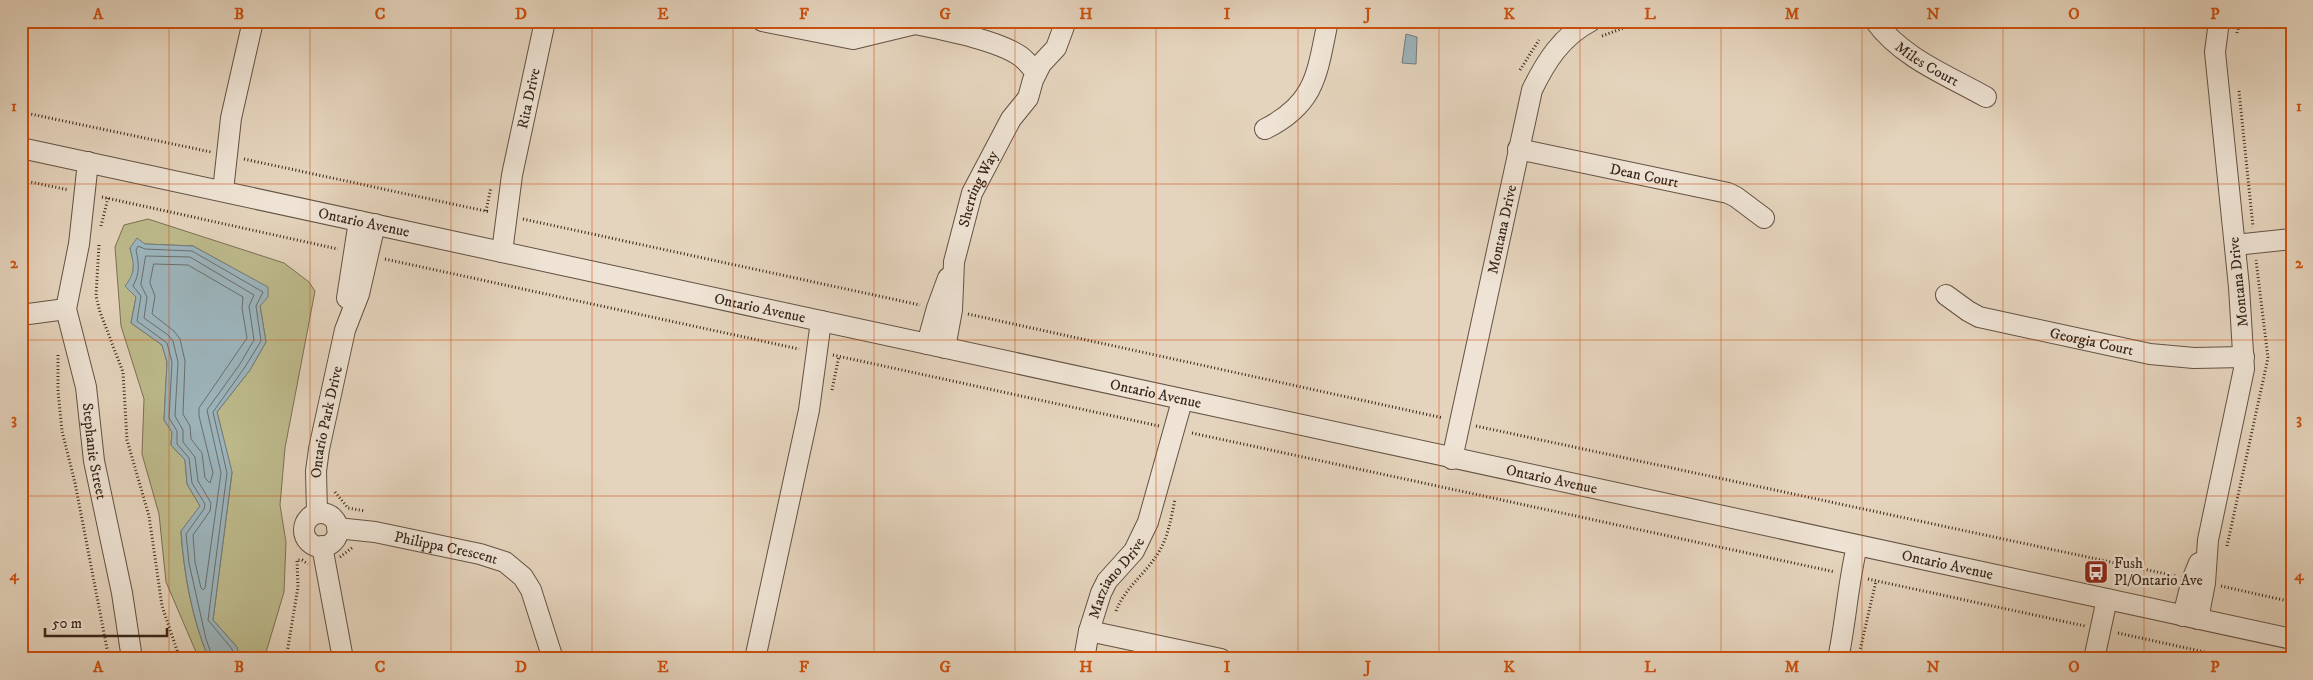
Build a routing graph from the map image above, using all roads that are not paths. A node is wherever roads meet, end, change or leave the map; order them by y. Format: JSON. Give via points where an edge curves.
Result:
{"nodes":[{"id":1,"x":252,"y":21,"type":"edge"},
{"id":2,"x":545,"y":21,"type":"edge"},
{"id":3,"x":762,"y":21,"type":"edge"},
{"id":4,"x":1328,"y":21,"type":"edge"},
{"id":5,"x":1875,"y":21,"type":"edge"},
{"id":6,"x":2219,"y":21,"type":"edge"},
{"id":7,"x":915,"y":23,"type":"edge"},
{"id":8,"x":1064,"y":24,"type":"edge"},
{"id":9,"x":1593,"y":30,"type":"edge"},
{"id":10,"x":1029,"y":69,"type":"junction"},
{"id":11,"x":1986,"y":96,"type":"dead end"},
{"id":12,"x":1265,"y":128,"type":"dead end"},
{"id":13,"x":21,"y":148,"type":"edge"},
{"id":14,"x":1518,"y":149,"type":"junction"},
{"id":15,"x":95,"y":164,"type":"junction"},
{"id":16,"x":215,"y":190,"type":"junction"},
{"id":17,"x":1764,"y":218,"type":"dead end"},
{"id":18,"x":367,"y":223,"type":"junction"},
{"id":19,"x":2292,"y":239,"type":"edge"},
{"id":20,"x":2235,"y":245,"type":"junction"},
{"id":21,"x":495,"y":250,"type":"junction"},
{"id":22,"x":1946,"y":295,"type":"dead end"},
{"id":23,"x":66,"y":310,"type":"junction"},
{"id":24,"x":21,"y":315,"type":"edge"},
{"id":25,"x":828,"y":322,"type":"junction"},
{"id":26,"x":936,"y":346,"type":"junction"},
{"id":27,"x":2244,"y":357,"type":"junction"},
{"id":28,"x":1174,"y":399,"type":"junction"},
{"id":29,"x":1452,"y":458,"type":"junction"},
{"id":30,"x":317,"y":513,"type":"junction"},
{"id":31,"x":337,"y":528,"type":"junction"},
{"id":32,"x":1862,"y":547,"type":"junction"},
{"id":33,"x":323,"y":554,"type":"junction"},
{"id":34,"x":2107,"y":599,"type":"junction"},
{"id":35,"x":2190,"y":618,"type":"junction"},
{"id":36,"x":1089,"y":631,"type":"junction"},
{"id":37,"x":2292,"y":640,"type":"edge"},
{"id":38,"x":132,"y":659,"type":"edge"},
{"id":39,"x":343,"y":659,"type":"edge"},
{"id":40,"x":553,"y":659,"type":"edge"},
{"id":41,"x":755,"y":659,"type":"edge"},
{"id":42,"x":1084,"y":659,"type":"edge"},
{"id":43,"x":1221,"y":659,"type":"edge"},
{"id":44,"x":1838,"y":659,"type":"edge"},
{"id":45,"x":2094,"y":659,"type":"edge"}],
"edges":[{"from":1,"to":16,"type":"street"},
{"from":2,"to":21,"type":"street","name":"Rita Drive"},
{"from":3,"to":7,"type":"street","via":[[852,39]]},
{"from":4,"to":12,"type":"street","via":[[1311,88],[1292,112]]},
{"from":5,"to":11,"type":"street","name":"Miles Court","via":[[1896,46]]},
{"from":6,"to":20,"type":"street","name":"Montana Drive","via":[[2215,52]]},
{"from":7,"to":10,"type":"street","via":[[982,41],[1008,62]]},
{"from":8,"to":10,"type":"street","name":"Sherring Way","via":[[1056,48]]},
{"from":9,"to":14,"type":"street","name":"Montana Drive","via":[[1561,43],[1540,72],[1532,90]]},
{"from":10,"to":26,"type":"street","name":"Sherring Way","via":[[1028,98],[1011,120],[972,193]]},
{"from":13,"to":15,"type":"street","name":"Ontario Avenue"},
{"from":14,"to":17,"type":"street","name":"Dean Court","via":[[1728,193]]},
{"from":14,"to":29,"type":"street","name":"Montana Drive","via":[[1469,424]]},
{"from":15,"to":16,"type":"street","name":"Ontario Avenue"},
{"from":15,"to":23,"type":"street","name":"Stephanie Street","via":[[96,196],[78,244]]},
{"from":16,"to":18,"type":"street","name":"Ontario Avenue"},
{"from":18,"to":21,"type":"street","name":"Ontario Avenue"},
{"from":18,"to":30,"type":"street","name":"Ontario Park Drive","via":[[361,255],[360,294],[345,330],[319,449]]},
{"from":19,"to":20,"type":"street"},
{"from":20,"to":27,"type":"street","name":"Montana Drive"},
{"from":21,"to":25,"type":"street","name":"Ontario Avenue"},
{"from":22,"to":27,"type":"street","name":"Georgia Court","via":[[1968,312],[1979,316],[2150,354],[2194,358]]},
{"from":23,"to":24,"type":"street"},
{"from":23,"to":38,"type":"street","name":"Stephanie Street","via":[[86,387],[94,461],[122,593]]},
{"from":25,"to":26,"type":"street","name":"Ontario Avenue"},
{"from":25,"to":41,"type":"street"},
{"from":26,"to":28,"type":"street","name":"Ontario Avenue"},
{"from":27,"to":35,"type":"street","name":"Montana Drive","via":[[2242,385]]},
{"from":28,"to":29,"type":"street","name":"Ontario Avenue"},
{"from":28,"to":36,"type":"street","name":"Marziano Drive","via":[[1142,538],[1104,587]]},
{"from":29,"to":32,"type":"street","name":"Ontario Avenue"},
{"from":30,"to":31,"type":"street","via":[[328,515]]},
{"from":30,"to":33,"type":"street","via":[[307,519],[304,530],[307,540]]},
{"from":31,"to":33,"type":"street"},
{"from":31,"to":40,"type":"street","name":"Philippa Crescent","via":[[375,532],[505,562],[523,577],[531,590]]},
{"from":32,"to":34,"type":"street","name":"Ontario Avenue"},
{"from":32,"to":44,"type":"street","via":[[1862,578],[1847,616]]},
{"from":33,"to":39,"type":"street"},
{"from":34,"to":35,"type":"street","name":"Ontario Avenue"},
{"from":34,"to":45,"type":"street"},
{"from":35,"to":37,"type":"street","name":"Ontario Avenue"},
{"from":36,"to":42,"type":"street","name":"Marziano Drive"},
{"from":36,"to":43,"type":"street"}]}
